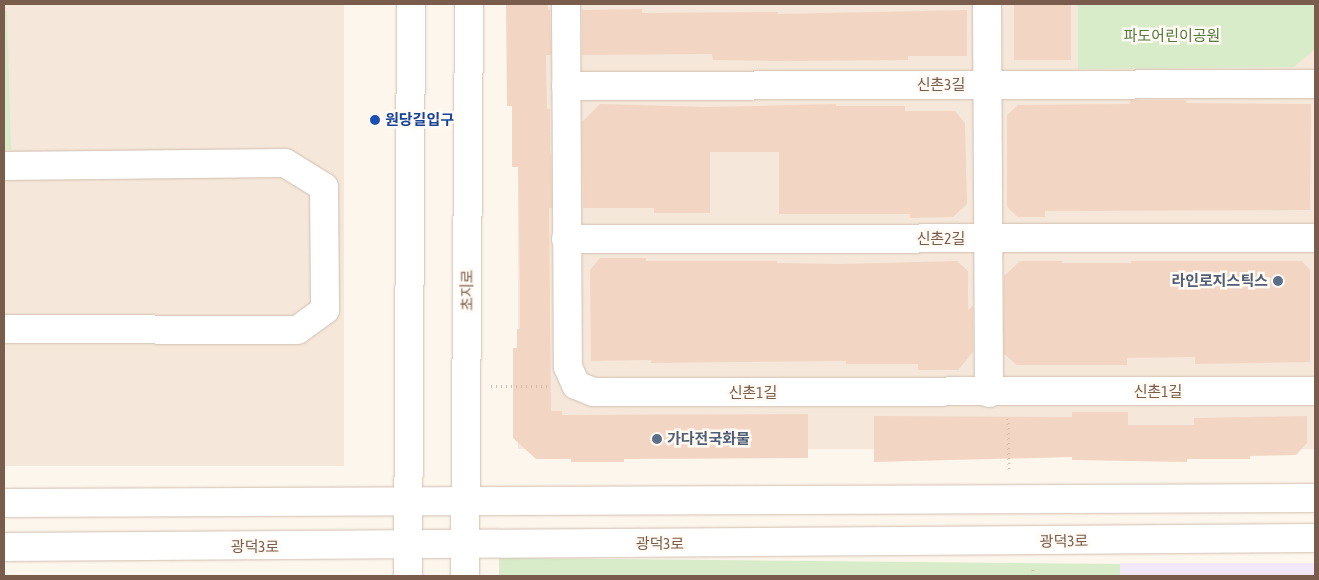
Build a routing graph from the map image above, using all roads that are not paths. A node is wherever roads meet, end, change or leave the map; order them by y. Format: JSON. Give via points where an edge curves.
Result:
{"nodes":[{"id":1,"x":411,"y":4,"type":"edge"},
{"id":2,"x":469,"y":4,"type":"edge"},
{"id":3,"x":566,"y":4,"type":"edge"},
{"id":4,"x":987,"y":4,"type":"edge"},
{"id":5,"x":1315,"y":84,"type":"edge"},
{"id":6,"x":987,"y":85,"type":"junction"},
{"id":7,"x":566,"y":86,"type":"junction"},
{"id":8,"x":4,"y":166,"type":"edge"},
{"id":9,"x":1315,"y":238,"type":"edge"},
{"id":10,"x":566,"y":239,"type":"junction"},
{"id":11,"x":988,"y":239,"type":"junction"},
{"id":12,"x":4,"y":329,"type":"edge"},
{"id":13,"x":1315,"y":390,"type":"edge"},
{"id":14,"x":999,"y":393,"type":"junction"},
{"id":15,"x":1315,"y":498,"type":"edge"},
{"id":16,"x":408,"y":501,"type":"junction"},
{"id":17,"x":466,"y":501,"type":"junction"},
{"id":18,"x":4,"y":503,"type":"edge"},
{"id":19,"x":1315,"y":538,"type":"edge"},
{"id":20,"x":408,"y":546,"type":"junction"},
{"id":21,"x":465,"y":546,"type":"junction"},
{"id":22,"x":4,"y":547,"type":"edge"},
{"id":23,"x":408,"y":576,"type":"edge"},
{"id":24,"x":465,"y":576,"type":"edge"}],
"edges":[{"from":1,"to":16,"type":"street"},
{"from":2,"to":17,"type":"street","name":"초지로"},
{"from":3,"to":7,"type":"street"},
{"from":4,"to":6,"type":"street"},
{"from":5,"to":6,"type":"street","name":"신촌3길"},
{"from":6,"to":7,"type":"street","name":"신촌3길"},
{"from":6,"to":11,"type":"street"},
{"from":7,"to":10,"type":"street"},
{"from":8,"to":12,"type":"street","via":[[285,163],[324,187],[326,310],[297,330]]},
{"from":9,"to":11,"type":"street","name":"신촌2길"},
{"from":10,"to":11,"type":"street","name":"신촌2길"},
{"from":10,"to":14,"type":"street","name":"신촌1길","via":[[568,367],[576,385],[593,392]]},
{"from":11,"to":14,"type":"street"},
{"from":13,"to":14,"type":"street","name":"신촌1길"},
{"from":15,"to":17,"type":"street"},
{"from":16,"to":17,"type":"street"},
{"from":16,"to":18,"type":"street"},
{"from":16,"to":20,"type":"street"},
{"from":17,"to":21,"type":"street","name":"초지로"},
{"from":19,"to":21,"type":"street","name":"광덕3로"},
{"from":20,"to":21,"type":"street","name":"광덕3로"},
{"from":20,"to":22,"type":"street","name":"광덕3로"},
{"from":20,"to":23,"type":"street"},
{"from":21,"to":24,"type":"street","name":"초지로"}]}
